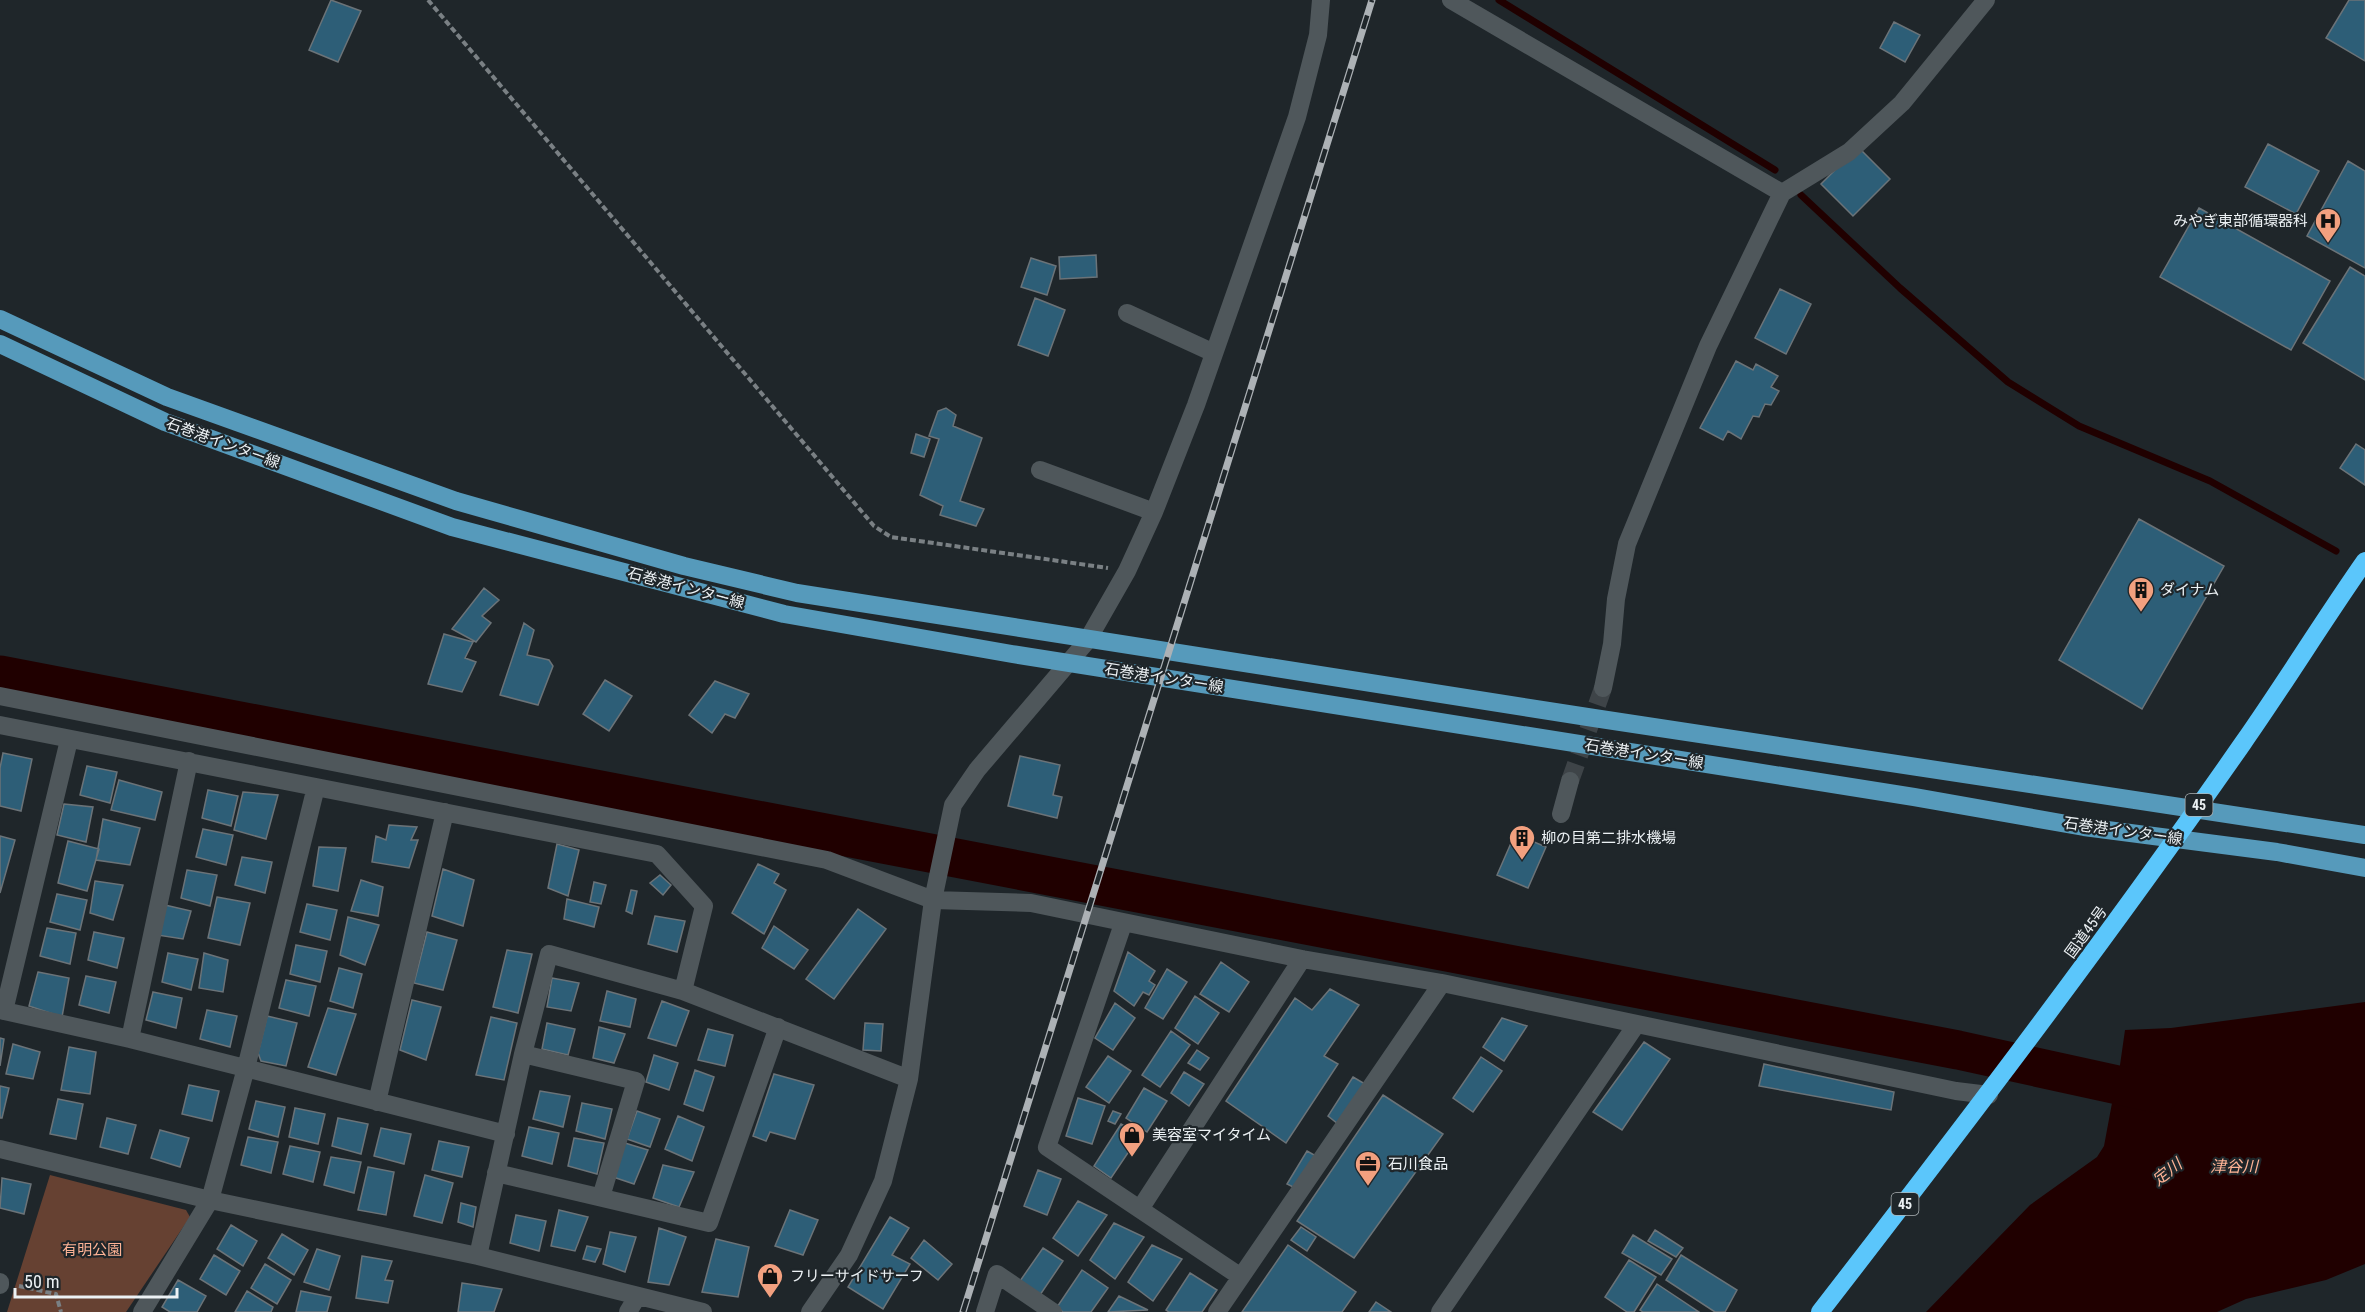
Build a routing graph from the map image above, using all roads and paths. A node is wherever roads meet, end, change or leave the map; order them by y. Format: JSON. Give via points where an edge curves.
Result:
{"nodes":[{"id":1,"x":428,"y":0,"type":"edge"},
{"id":2,"x":1322,"y":0,"type":"edge"},
{"id":3,"x":1451,"y":0,"type":"edge"},
{"id":4,"x":1986,"y":0,"type":"edge"},
{"id":5,"x":1782,"y":192,"type":"junction"},
{"id":6,"x":1127,"y":313,"type":"dead end"},
{"id":7,"x":0,"y":319,"type":"edge"},
{"id":8,"x":0,"y":344,"type":"edge"},
{"id":9,"x":1214,"y":353,"type":"junction"},
{"id":10,"x":1040,"y":470,"type":"dead end"},
{"id":11,"x":1154,"y":512,"type":"junction"},
{"id":12,"x":2365,"y":561,"type":"edge"},
{"id":13,"x":1127,"y":571,"type":"junction"},
{"id":14,"x":1602,"y":688,"type":"tunnel mouth"},
{"id":15,"x":0,"y":696,"type":"edge"},
{"id":16,"x":0,"y":725,"type":"edge"},
{"id":17,"x":69,"y":740,"type":"junction"},
{"id":18,"x":189,"y":761,"type":"junction"},
{"id":19,"x":1570,"y":781,"type":"tunnel mouth"},
{"id":20,"x":316,"y":788,"type":"junction"},
{"id":21,"x":2197,"y":808,"type":"junction"},
{"id":22,"x":445,"y":812,"type":"junction"},
{"id":23,"x":1561,"y":814,"type":"dead end"},
{"id":24,"x":2365,"y":835,"type":"edge"},
{"id":25,"x":2175,"y":838,"type":"junction"},
{"id":26,"x":2365,"y":868,"type":"edge"},
{"id":27,"x":935,"y":891,"type":"junction"},
{"id":28,"x":1123,"y":924,"type":"junction"},
{"id":29,"x":1302,"y":959,"type":"junction"},
{"id":30,"x":1442,"y":983,"type":"junction"},
{"id":31,"x":683,"y":991,"type":"junction"},
{"id":32,"x":2,"y":1011,"type":"edge"},
{"id":33,"x":1636,"y":1025,"type":"junction"},
{"id":34,"x":778,"y":1027,"type":"junction"},
{"id":35,"x":130,"y":1039,"type":"junction"},
{"id":36,"x":523,"y":1054,"type":"junction"},
{"id":37,"x":246,"y":1068,"type":"junction"},
{"id":38,"x":909,"y":1079,"type":"junction"},
{"id":39,"x":1994,"y":1088,"type":"junction"},
{"id":40,"x":377,"y":1102,"type":"junction"},
{"id":41,"x":506,"y":1134,"type":"junction"},
{"id":42,"x":0,"y":1149,"type":"edge"},
{"id":43,"x":496,"y":1173,"type":"junction"},
{"id":44,"x":601,"y":1197,"type":"junction"},
{"id":45,"x":210,"y":1200,"type":"junction"},
{"id":46,"x":1140,"y":1209,"type":"junction"},
{"id":47,"x":478,"y":1256,"type":"junction"},
{"id":48,"x":1241,"y":1277,"type":"junction"},
{"id":49,"x":0,"y":1283,"type":"edge"},
{"id":50,"x":633,"y":1304,"type":"edge"},
{"id":51,"x":61,"y":1312,"type":"edge"},
{"id":52,"x":142,"y":1312,"type":"edge"},
{"id":53,"x":704,"y":1312,"type":"edge"},
{"id":54,"x":810,"y":1312,"type":"edge"},
{"id":55,"x":985,"y":1312,"type":"edge"},
{"id":56,"x":1053,"y":1312,"type":"edge"},
{"id":57,"x":1216,"y":1312,"type":"edge"},
{"id":58,"x":1440,"y":1312,"type":"edge"},
{"id":59,"x":1820,"y":1312,"type":"edge"}],
"edges":[{"from":1,"to":13,"type":"path","via":[[874,526],[891,537]]},
{"from":2,"to":9,"type":"street","via":[[1318,34],[1297,117]]},
{"from":3,"to":5,"type":"street"},
{"from":4,"to":5,"type":"street","via":[[1902,103],[1849,152]]},
{"from":5,"to":14,"type":"street","via":[[1708,346],[1631,533]]},
{"from":6,"to":9,"type":"street"},
{"from":7,"to":21,"type":"main road","name":"石巻港インター線","via":[[167,397],[456,501],[684,566],[798,593]]},
{"from":8,"to":25,"type":"main road","name":"石巻港インター線","via":[[165,422],[452,527],[784,614],[2084,827]]},
{"from":9,"to":11,"type":"street"},
{"from":10,"to":11,"type":"street"},
{"from":11,"to":13,"type":"street"},
{"from":12,"to":21,"type":"highway","name":"国道45号","number":"45"},
{"from":13,"to":27,"type":"street","via":[[1087,641],[977,770],[953,805]]},
{"from":15,"to":27,"type":"street","via":[[827,860]]},
{"from":16,"to":17,"type":"street"},
{"from":17,"to":18,"type":"street"},
{"from":17,"to":32,"type":"street"},
{"from":18,"to":20,"type":"street"},
{"from":18,"to":35,"type":"street"},
{"from":19,"to":23,"type":"street"},
{"from":20,"to":22,"type":"street"},
{"from":20,"to":37,"type":"street"},
{"from":21,"to":24,"type":"main road","name":"石巻港インター線"},
{"from":21,"to":25,"type":"highway","name":"国道45号","number":"45"},
{"from":22,"to":31,"type":"street","via":[[657,854],[704,906]]},
{"from":22,"to":40,"type":"street"},
{"from":25,"to":26,"type":"main road","name":"石巻港インター線"},
{"from":25,"to":39,"type":"highway","name":"国道45号","number":"45"},
{"from":27,"to":28,"type":"street","via":[[1031,903]]},
{"from":27,"to":38,"type":"street"},
{"from":28,"to":29,"type":"street"},
{"from":28,"to":46,"type":"street","via":[[1047,1147]]},
{"from":29,"to":30,"type":"street"},
{"from":29,"to":46,"type":"street"},
{"from":30,"to":33,"type":"street"},
{"from":30,"to":48,"type":"street"},
{"from":31,"to":34,"type":"street"},
{"from":31,"to":36,"type":"street","via":[[549,954]]},
{"from":32,"to":35,"type":"street"},
{"from":33,"to":39,"type":"street","via":[[1956,1091]]},
{"from":33,"to":58,"type":"street"},
{"from":34,"to":38,"type":"street"},
{"from":34,"to":44,"type":"street","via":[[709,1223]]},
{"from":35,"to":37,"type":"street"},
{"from":36,"to":41,"type":"street"},
{"from":36,"to":44,"type":"street","via":[[636,1081]]},
{"from":37,"to":40,"type":"street"},
{"from":37,"to":45,"type":"street"},
{"from":38,"to":54,"type":"street","via":[[883,1181],[849,1255]]},
{"from":39,"to":59,"type":"highway","name":"国道45号","number":"45"},
{"from":40,"to":41,"type":"street"},
{"from":41,"to":43,"type":"street"},
{"from":42,"to":45,"type":"street"},
{"from":43,"to":44,"type":"street"},
{"from":43,"to":47,"type":"street"},
{"from":45,"to":47,"type":"street"},
{"from":45,"to":52,"type":"street"},
{"from":46,"to":48,"type":"street"},
{"from":47,"to":50,"type":"street"},
{"from":48,"to":57,"type":"street"},
{"from":49,"to":51,"type":"path","via":[[56,1294]]},
{"from":50,"to":53,"type":"street"},
{"from":55,"to":56,"type":"street","via":[[997,1274]]}]}
